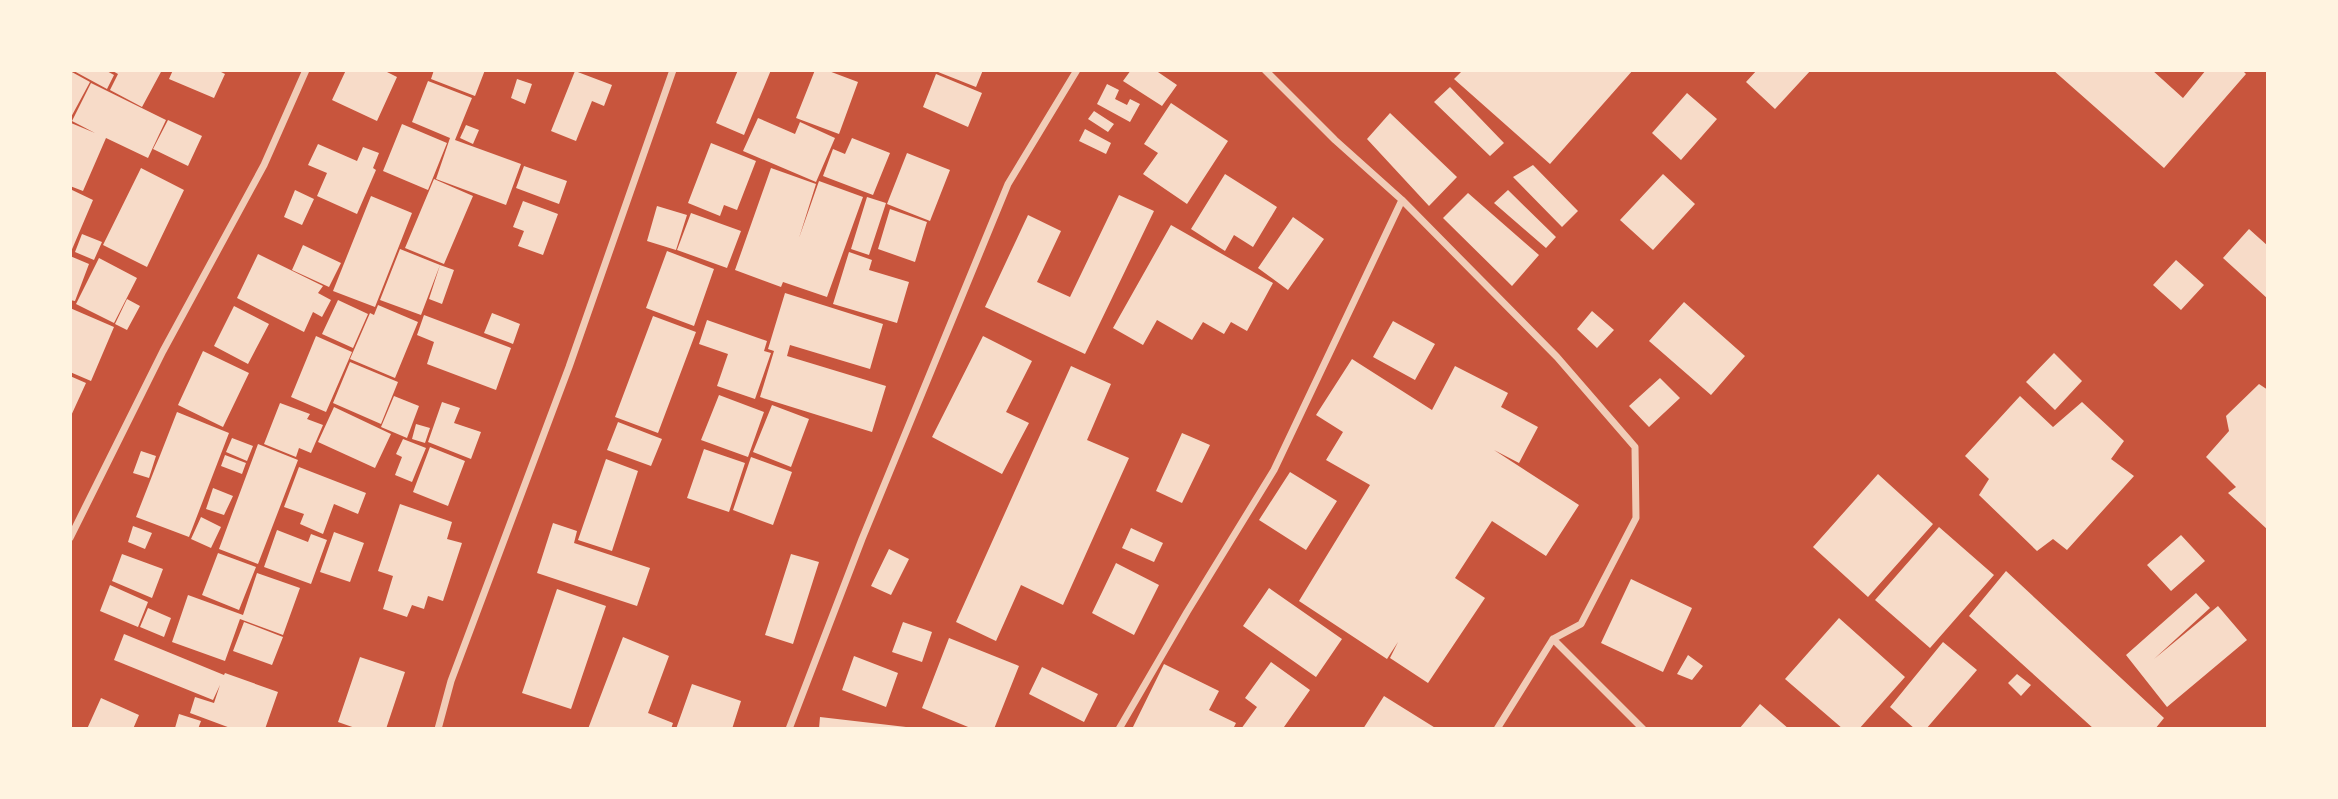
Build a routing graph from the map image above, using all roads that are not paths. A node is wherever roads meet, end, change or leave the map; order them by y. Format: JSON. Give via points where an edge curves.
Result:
{"nodes":[{"id":1,"x":306,"y":70,"type":"edge"},
{"id":2,"x":673,"y":70,"type":"edge"},
{"id":3,"x":1077,"y":70,"type":"edge"},
{"id":4,"x":1265,"y":70,"type":"edge"},
{"id":5,"x":1402,"y":200,"type":"junction"},
{"id":6,"x":70,"y":538,"type":"edge"},
{"id":7,"x":1553,"y":639,"type":"junction"},
{"id":8,"x":439,"y":729,"type":"edge"},
{"id":9,"x":789,"y":729,"type":"edge"},
{"id":10,"x":1119,"y":729,"type":"edge"},
{"id":11,"x":1497,"y":729,"type":"edge"},
{"id":12,"x":1643,"y":729,"type":"edge"}],
"edges":[{"from":1,"to":6,"type":"street","via":[[264,165],[163,351]]},
{"from":2,"to":8,"type":"street","via":[[569,367],[451,681]]},
{"from":3,"to":9,"type":"street","via":[[1008,184]]},
{"from":4,"to":5,"type":"street"},
{"from":5,"to":7,"type":"street","via":[[1557,357],[1634,447],[1636,517],[1581,624]]},
{"from":5,"to":10,"type":"street","via":[[1274,470]]},
{"from":7,"to":11,"type":"street"},
{"from":7,"to":12,"type":"street"}]}
